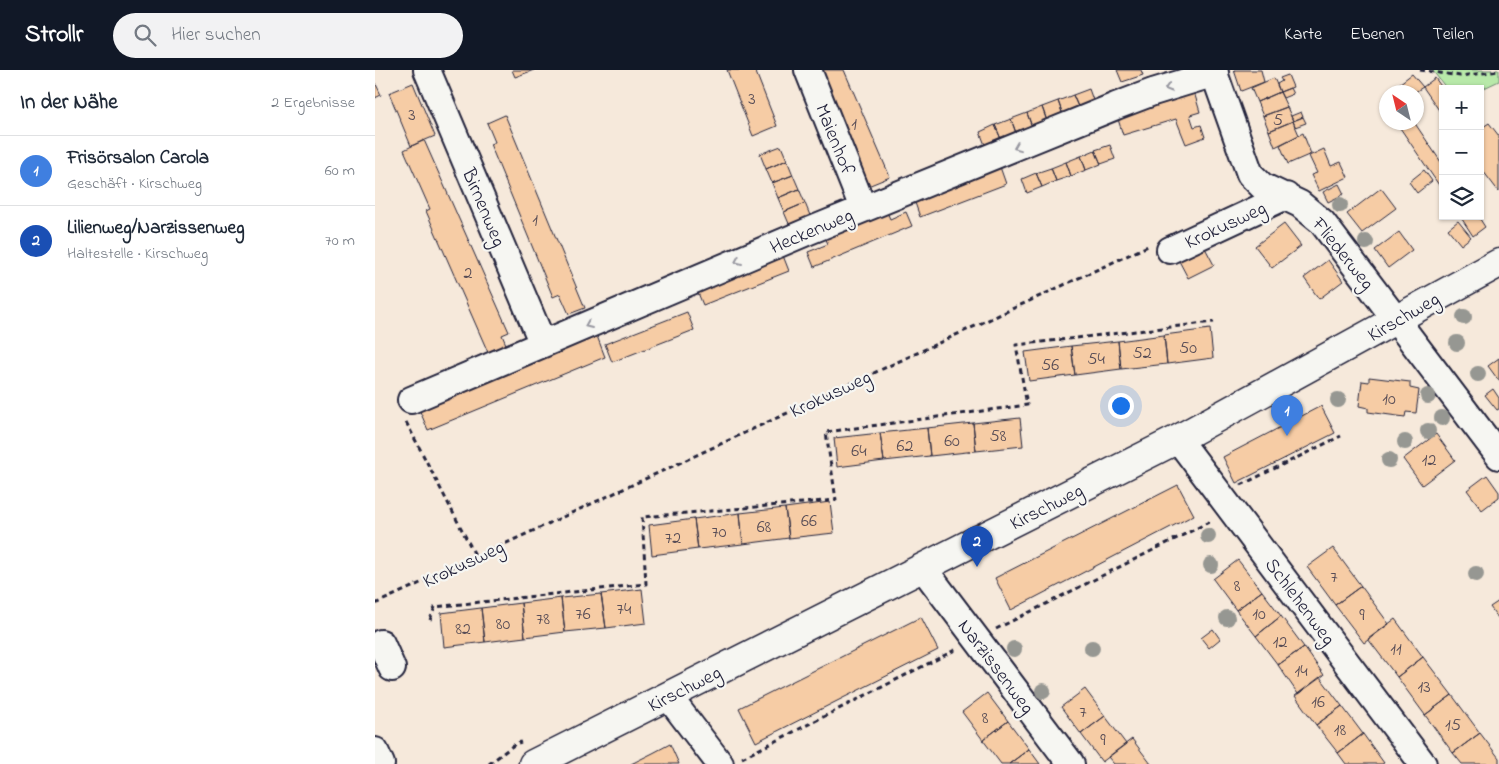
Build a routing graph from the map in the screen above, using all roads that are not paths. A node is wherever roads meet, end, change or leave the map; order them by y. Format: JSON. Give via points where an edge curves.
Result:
{"nodes":[{"id":1,"x":427,"y":70,"type":"edge"},
{"id":2,"x":808,"y":70,"type":"edge"},
{"id":3,"x":1214,"y":72,"type":"edge"},
{"id":4,"x":1286,"y":196,"type":"junction"},
{"id":5,"x":863,"y":208,"type":"junction"},
{"id":6,"x":1170,"y":250,"type":"road end"},
{"id":7,"x":1499,"y":263,"type":"edge"},
{"id":8,"x":1397,"y":320,"type":"junction"},
{"id":9,"x":543,"y":344,"type":"junction"},
{"id":10,"x":411,"y":400,"type":"road end"},
{"id":11,"x":1178,"y":439,"type":"junction"},
{"id":12,"x":1499,"y":456,"type":"edge"},
{"id":13,"x":923,"y":568,"type":"junction"},
{"id":14,"x":381,"y":643,"type":"dead end"},
{"id":15,"x":392,"y":668,"type":"dead end"},
{"id":16,"x":668,"y":696,"type":"junction"},
{"id":17,"x":375,"y":751,"type":"edge"},
{"id":18,"x":381,"y":764,"type":"edge"},
{"id":19,"x":533,"y":764,"type":"edge"},
{"id":20,"x":720,"y":764,"type":"edge"},
{"id":21,"x":1071,"y":764,"type":"edge"},
{"id":22,"x":1423,"y":764,"type":"edge"}],
"edges":[{"from":1,"to":9,"type":"street","name":"Birnenweg"},
{"from":2,"to":5,"type":"street","name":"Maienhof"},
{"from":3,"to":4,"type":"street","name":"Fliederweg","via":[[1250,174],[1261,186]]},
{"from":3,"to":5,"type":"street","name":"Heckenweg","one_way":true,"via":[[1153,92]]},
{"from":4,"to":6,"type":"street","name":"Krokusweg"},
{"from":4,"to":8,"type":"street","name":"Fliederweg","via":[[1322,222]]},
{"from":5,"to":9,"type":"street","name":"Heckenweg","one_way":true},
{"from":7,"to":8,"type":"main road","name":"Kirschweg"},
{"from":8,"to":11,"type":"main road","name":"Kirschweg"},
{"from":8,"to":12,"type":"street","name":"Fliederweg"},
{"from":9,"to":10,"type":"street","name":"Heckenweg"},
{"from":11,"to":13,"type":"main road","name":"Kirschweg"},
{"from":11,"to":22,"type":"street","name":"Schlehenweg"},
{"from":13,"to":16,"type":"main road","name":"Kirschweg"},
{"from":13,"to":21,"type":"street","name":"Narzissenweg"},
{"from":14,"to":15,"type":"street"},
{"from":16,"to":19,"type":"main road","name":"Kirschweg"},
{"from":16,"to":20,"type":"street"},
{"from":17,"to":18,"type":"street"}]}
